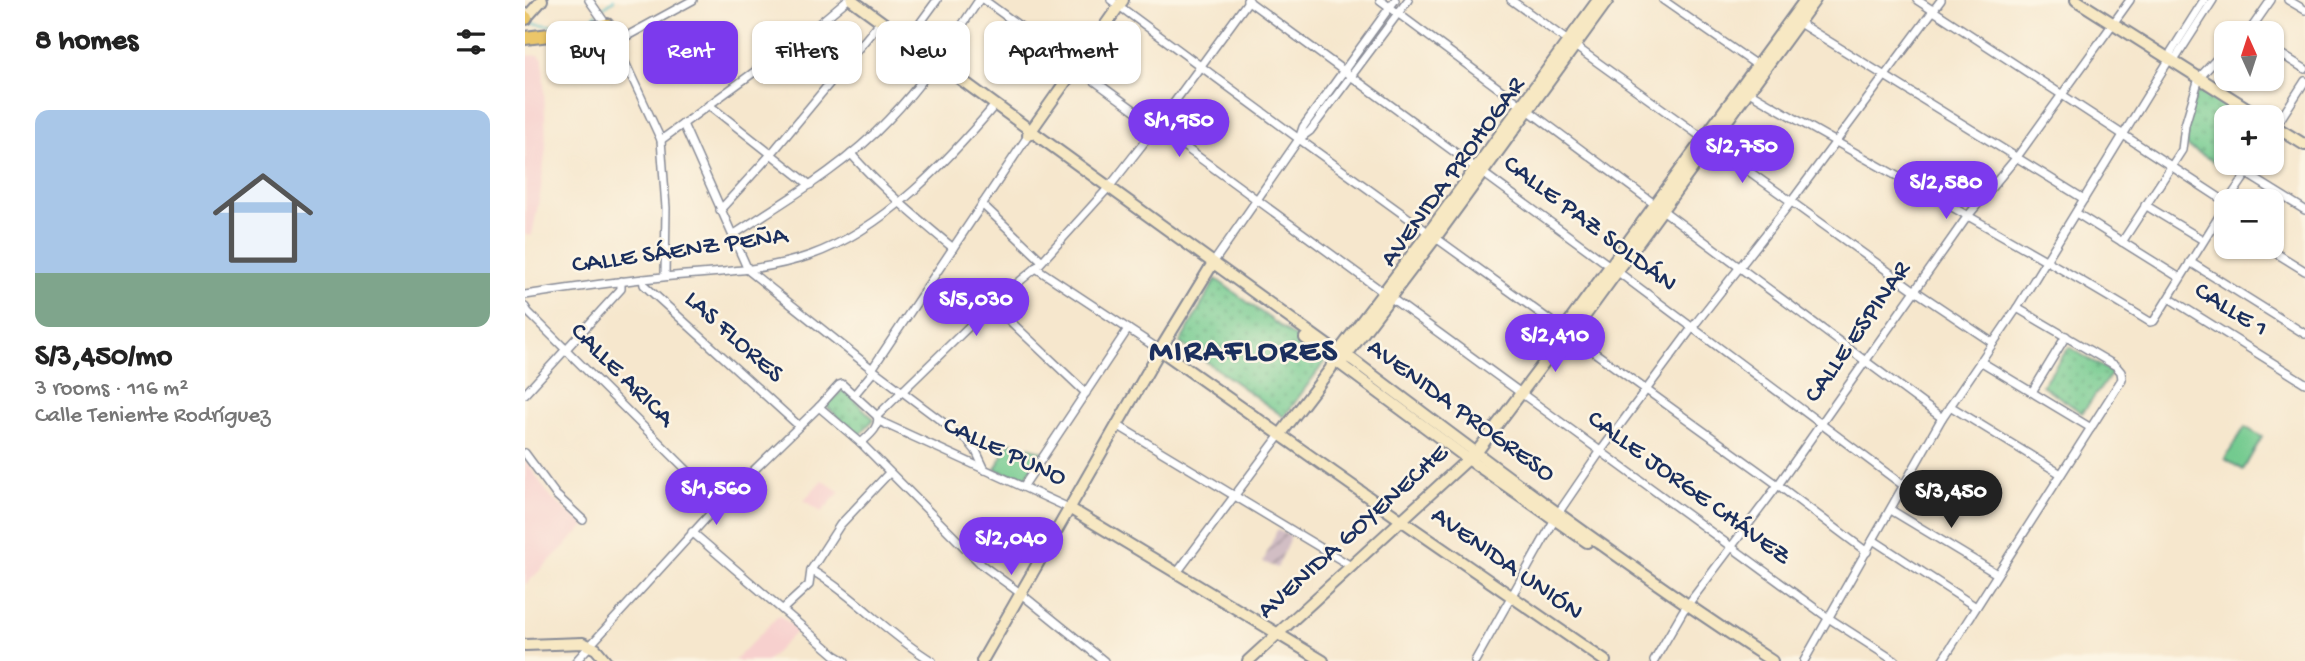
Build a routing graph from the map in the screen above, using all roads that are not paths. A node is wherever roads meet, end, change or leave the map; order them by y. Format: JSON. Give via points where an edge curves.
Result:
{"nodes":[{"id":1,"x":532,"y":0,"type":"edge"},
{"id":2,"x":542,"y":0,"type":"edge"},
{"id":3,"x":693,"y":0,"type":"edge"},
{"id":4,"x":847,"y":0,"type":"edge"},
{"id":5,"x":937,"y":0,"type":"edge"},
{"id":6,"x":979,"y":0,"type":"edge"},
{"id":7,"x":1248,"y":0,"type":"edge"},
{"id":8,"x":1380,"y":0,"type":"edge"},
{"id":9,"x":1408,"y":0,"type":"edge"},
{"id":10,"x":1511,"y":0,"type":"edge"},
{"id":11,"x":1598,"y":0,"type":"edge"},
{"id":12,"x":1608,"y":0,"type":"edge"},
{"id":13,"x":1663,"y":0,"type":"edge"},
{"id":14,"x":1805,"y":0,"type":"edge"},
{"id":15,"x":1815,"y":0,"type":"edge"},
{"id":16,"x":1917,"y":0,"type":"edge"},
{"id":17,"x":1941,"y":0,"type":"edge"},
{"id":18,"x":2076,"y":0,"type":"edge"},
{"id":19,"x":2130,"y":0,"type":"edge"},
{"id":20,"x":2204,"y":0,"type":"edge"},
{"id":21,"x":2213,"y":0,"type":"edge"},
{"id":22,"x":2271,"y":0,"type":"edge"},
{"id":23,"x":2288,"y":0,"type":"edge"},
{"id":24,"x":590,"y":1,"type":"edge"},
{"id":25,"x":1118,"y":2,"type":"edge"},
{"id":26,"x":1392,"y":4,"type":"edge"},
{"id":27,"x":525,"y":8,"type":"edge"},
{"id":28,"x":1933,"y":10,"type":"junction"},
{"id":29,"x":2305,"y":10,"type":"edge"},
{"id":30,"x":1398,"y":13,"type":"junction"},
{"id":31,"x":525,"y":18,"type":"edge"},
{"id":32,"x":604,"y":21,"type":"edge"},
{"id":33,"x":878,"y":21,"type":"edge"},
{"id":34,"x":922,"y":21,"type":"edge"},
{"id":35,"x":965,"y":21,"type":"edge"},
{"id":36,"x":1009,"y":21,"type":"edge"},
{"id":37,"x":1106,"y":21,"type":"edge"},
{"id":38,"x":1796,"y":21,"type":"junction"},
{"id":39,"x":2256,"y":21,"type":"edge"},
{"id":40,"x":2113,"y":23,"type":"junction"},
{"id":41,"x":876,"y":26,"type":"edge"},
{"id":42,"x":546,"y":35,"type":"edge"},
{"id":43,"x":629,"y":35,"type":"edge"},
{"id":44,"x":525,"y":38,"type":"edge"},
{"id":45,"x":1571,"y":43,"type":"junction"},
{"id":46,"x":2284,"y":56,"type":"edge"},
{"id":47,"x":2169,"y":60,"type":"junction"},
{"id":48,"x":2214,"y":62,"type":"edge"},
{"id":49,"x":1201,"y":66,"type":"junction"},
{"id":50,"x":1761,"y":68,"type":"junction"},
{"id":51,"x":2305,"y":69,"type":"edge"},
{"id":52,"x":629,"y":70,"type":"edge"},
{"id":53,"x":1343,"y":70,"type":"junction"},
{"id":54,"x":1351,"y":76,"type":"junction"},
{"id":55,"x":1885,"y":76,"type":"junction"},
{"id":56,"x":2199,"y":78,"type":"junction"},
{"id":57,"x":919,"y":84,"type":"edge"},
{"id":58,"x":964,"y":84,"type":"edge"},
{"id":59,"x":1064,"y":84,"type":"edge"},
{"id":60,"x":1099,"y":84,"type":"edge"},
{"id":61,"x":2304,"y":85,"type":"edge"},
{"id":62,"x":1749,"y":92,"type":"junction"},
{"id":63,"x":2061,"y":94,"type":"junction"},
{"id":64,"x":709,"y":105,"type":"junction"},
{"id":65,"x":2242,"y":105,"type":"edge"},
{"id":66,"x":994,"y":106,"type":"junction"},
{"id":67,"x":1526,"y":107,"type":"junction"},
{"id":68,"x":2284,"y":113,"type":"edge"},
{"id":69,"x":683,"y":124,"type":"junction"},
{"id":70,"x":1157,"y":126,"type":"junction"},
{"id":71,"x":1029,"y":134,"type":"junction"},
{"id":72,"x":2284,"y":134,"type":"edge"},
{"id":73,"x":2123,"y":136,"type":"junction"},
{"id":74,"x":1299,"y":139,"type":"junction"},
{"id":75,"x":661,"y":140,"type":"junction"},
{"id":76,"x":1706,"y":142,"type":"junction"},
{"id":77,"x":1835,"y":142,"type":"junction"},
{"id":78,"x":2305,"y":145,"type":"edge"},
{"id":79,"x":772,"y":153,"type":"junction"},
{"id":80,"x":851,"y":154,"type":"junction"},
{"id":81,"x":2017,"y":157,"type":"junction"},
{"id":82,"x":2170,"y":166,"type":"junction"},
{"id":83,"x":1479,"y":169,"type":"junction"},
{"id":84,"x":2249,"y":175,"type":"edge"},
{"id":85,"x":810,"y":185,"type":"junction"},
{"id":86,"x":1108,"y":189,"type":"junction"},
{"id":87,"x":2214,"y":195,"type":"edge"},
{"id":88,"x":1256,"y":199,"type":"junction"},
{"id":89,"x":2084,"y":199,"type":"junction"},
{"id":90,"x":1791,"y":202,"type":"junction"},
{"id":91,"x":898,"y":203,"type":"junction"},
{"id":92,"x":982,"y":204,"type":"junction"},
{"id":93,"x":2145,"y":205,"type":"junction"},
{"id":94,"x":1658,"y":206,"type":"junction"},
{"id":95,"x":720,"y":210,"type":"junction"},
{"id":96,"x":2305,"y":210,"type":"edge"},
{"id":97,"x":2076,"y":213,"type":"junction"},
{"id":98,"x":1967,"y":218,"type":"junction"},
{"id":99,"x":2214,"y":228,"type":"edge"},
{"id":100,"x":1433,"y":234,"type":"junction"},
{"id":101,"x":733,"y":235,"type":"junction"},
{"id":102,"x":2203,"y":240,"type":"junction"},
{"id":103,"x":2122,"y":242,"type":"junction"},
{"id":104,"x":953,"y":248,"type":"junction"},
{"id":105,"x":2284,"y":258,"type":"edge"},
{"id":106,"x":2047,"y":260,"type":"junction"},
{"id":107,"x":2190,"y":262,"type":"junction"},
{"id":108,"x":1038,"y":264,"type":"junction"},
{"id":109,"x":1212,"y":265,"type":"junction"},
{"id":110,"x":1741,"y":267,"type":"junction"},
{"id":111,"x":1613,"y":269,"type":"junction"},
{"id":112,"x":748,"y":270,"type":"junction"},
{"id":113,"x":2305,"y":271,"type":"edge"},
{"id":114,"x":665,"y":276,"type":"junction"},
{"id":115,"x":2180,"y":278,"type":"junction"},
{"id":116,"x":643,"y":279,"type":"junction"},
{"id":117,"x":621,"y":281,"type":"junction"},
{"id":118,"x":1914,"y":290,"type":"junction"},
{"id":119,"x":1388,"y":294,"type":"junction"},
{"id":120,"x":525,"y":295,"type":"edge"},
{"id":121,"x":2169,"y":298,"type":"junction"},
{"id":122,"x":992,"y":304,"type":"junction"},
{"id":123,"x":525,"y":307,"type":"edge"},
{"id":124,"x":2017,"y":308,"type":"junction"},
{"id":125,"x":1692,"y":328,"type":"junction"},
{"id":126,"x":1128,"y":329,"type":"junction"},
{"id":127,"x":1566,"y":333,"type":"junction"},
{"id":128,"x":2305,"y":334,"type":"edge"},
{"id":129,"x":2066,"y":336,"type":"junction"},
{"id":130,"x":1993,"y":343,"type":"junction"},
{"id":131,"x":564,"y":349,"type":"junction"},
{"id":132,"x":1160,"y":350,"type":"junction"},
{"id":133,"x":1338,"y":360,"type":"junction"},
{"id":134,"x":1867,"y":360,"type":"junction"},
{"id":135,"x":1980,"y":361,"type":"junction"},
{"id":136,"x":873,"y":370,"type":"junction"},
{"id":137,"x":2305,"y":383,"type":"edge"},
{"id":138,"x":1645,"y":391,"type":"junction"},
{"id":139,"x":901,"y":392,"type":"junction"},
{"id":140,"x":2032,"y":392,"type":"junction"},
{"id":141,"x":1086,"y":393,"type":"junction"},
{"id":142,"x":1520,"y":393,"type":"junction"},
{"id":143,"x":525,"y":394,"type":"edge"},
{"id":144,"x":854,"y":395,"type":"junction"},
{"id":145,"x":1950,"y":405,"type":"junction"},
{"id":146,"x":819,"y":407,"type":"junction"},
{"id":147,"x":1942,"y":418,"type":"junction"},
{"id":148,"x":878,"y":419,"type":"junction"},
{"id":149,"x":1821,"y":423,"type":"junction"},
{"id":150,"x":1117,"y":425,"type":"junction"},
{"id":151,"x":799,"y":426,"type":"junction"},
{"id":152,"x":2091,"y":428,"type":"junction"},
{"id":153,"x":1280,"y":435,"type":"junction"},
{"id":154,"x":861,"y":443,"type":"junction"},
{"id":155,"x":1600,"y":452,"type":"junction"},
{"id":156,"x":525,"y":453,"type":"edge"},
{"id":157,"x":1472,"y":456,"type":"junction"},
{"id":158,"x":985,"y":470,"type":"junction"},
{"id":159,"x":889,"y":473,"type":"junction"},
{"id":160,"x":2061,"y":474,"type":"junction"},
{"id":161,"x":1778,"y":485,"type":"junction"},
{"id":162,"x":1904,"y":486,"type":"junction"},
{"id":163,"x":1023,"y":487,"type":"junction"},
{"id":164,"x":1234,"y":495,"type":"junction"},
{"id":165,"x":720,"y":503,"type":"junction"},
{"id":166,"x":1069,"y":508,"type":"junction"},
{"id":167,"x":1891,"y":510,"type":"junction"},
{"id":168,"x":1557,"y":516,"type":"junction"},
{"id":169,"x":583,"y":520,"type":"dead end"},
{"id":170,"x":1401,"y":520,"type":"junction"},
{"id":171,"x":692,"y":532,"type":"junction"},
{"id":172,"x":1873,"y":540,"type":"junction"},
{"id":173,"x":1732,"y":547,"type":"junction"},
{"id":174,"x":1867,"y":552,"type":"junction"},
{"id":175,"x":1351,"y":566,"type":"junction"},
{"id":176,"x":811,"y":570,"type":"junction"},
{"id":177,"x":1176,"y":574,"type":"junction"},
{"id":178,"x":1997,"y":574,"type":"junction"},
{"id":179,"x":1020,"y":593,"type":"junction"},
{"id":180,"x":1512,"y":596,"type":"junction"},
{"id":181,"x":1976,"y":607,"type":"junction"},
{"id":182,"x":1685,"y":609,"type":"junction"},
{"id":183,"x":783,"y":610,"type":"junction"},
{"id":184,"x":1827,"y":617,"type":"junction"},
{"id":185,"x":1277,"y":634,"type":"junction"},
{"id":186,"x":525,"y":639,"type":"edge"},
{"id":187,"x":525,"y":645,"type":"edge"},
{"id":188,"x":590,"y":646,"type":"junction"},
{"id":189,"x":576,"y":661,"type":"edge"},
{"id":190,"x":606,"y":661,"type":"edge"},
{"id":191,"x":845,"y":661,"type":"edge"},
{"id":192,"x":932,"y":661,"type":"edge"},
{"id":193,"x":982,"y":661,"type":"edge"},
{"id":194,"x":1104,"y":661,"type":"edge"},
{"id":195,"x":1248,"y":661,"type":"edge"},
{"id":196,"x":1323,"y":661,"type":"edge"},
{"id":197,"x":1475,"y":661,"type":"edge"},
{"id":198,"x":1605,"y":661,"type":"edge"},
{"id":199,"x":1654,"y":661,"type":"edge"},
{"id":200,"x":1759,"y":661,"type":"edge"},
{"id":201,"x":1772,"y":661,"type":"edge"},
{"id":202,"x":1804,"y":661,"type":"edge"},
{"id":203,"x":1895,"y":661,"type":"edge"},
{"id":204,"x":1942,"y":661,"type":"edge"}],
"edges":[{"from":1,"to":27,"type":"street"},
{"from":2,"to":31,"type":"street"},
{"from":3,"to":43,"type":"street"},
{"from":4,"to":33,"type":"street","name":"AVENIDA PROGRESO"},
{"from":4,"to":64,"type":"street"},
{"from":5,"to":34,"type":"street"},
{"from":6,"to":35,"type":"street"},
{"from":6,"to":36,"type":"street","name":"CALLE JORGE CHÁVEZ"},
{"from":7,"to":49,"type":"street"},
{"from":7,"to":53,"type":"street","name":"CALLE PAZ SOLDÁN"},
{"from":8,"to":26,"type":"street"},
{"from":9,"to":30,"type":"street"},
{"from":10,"to":45,"type":"street"},
{"from":11,"to":45,"type":"street","name":"AVENIDA PROHOGAR"},
{"from":12,"to":45,"type":"street","name":"AVENIDA PROHOGAR"},
{"from":13,"to":50,"type":"street"},
{"from":14,"to":38,"type":"street","name":"AVENIDA GOYENECHE"},
{"from":15,"to":38,"type":"street","name":"AVENIDA GOYENECHE"},
{"from":16,"to":28,"type":"street"},
{"from":17,"to":28,"type":"street"},
{"from":18,"to":40,"type":"street"},
{"from":19,"to":40,"type":"street","name":"CALLE ESPINAR"},
{"from":20,"to":47,"type":"street"},
{"from":21,"to":47,"type":"street","via":[[2177,56]]},
{"from":22,"to":39,"type":"street"},
{"from":23,"to":29,"type":"street"},
{"from":24,"to":32,"type":"street"},
{"from":25,"to":37,"type":"street"},
{"from":25,"to":49,"type":"street"},
{"from":26,"to":30,"type":"street"},
{"from":26,"to":53,"type":"street"},
{"from":28,"to":55,"type":"street"},
{"from":28,"to":63,"type":"street"},
{"from":30,"to":54,"type":"street"},
{"from":30,"to":67,"type":"street"},
{"from":38,"to":50,"type":"street","name":"AVENIDA GOYENECHE"},
{"from":38,"to":55,"type":"street"},
{"from":40,"to":47,"type":"street"},
{"from":40,"to":63,"type":"street","name":"CALLE ESPINAR"},
{"from":41,"to":79,"type":"street"},
{"from":42,"to":44,"type":"main road"},
{"from":45,"to":67,"type":"street","name":"AVENIDA PROHOGAR"},
{"from":45,"to":76,"type":"street"},
{"from":46,"to":51,"type":"street"},
{"from":47,"to":56,"type":"street"},
{"from":47,"to":73,"type":"street"},
{"from":48,"to":56,"type":"street"},
{"from":49,"to":70,"type":"street"},
{"from":49,"to":74,"type":"street"},
{"from":50,"to":62,"type":"street","name":"AVENIDA GOYENECHE"},
{"from":50,"to":76,"type":"street","name":"AVENIDA GOYENECHE"},
{"from":52,"to":75,"type":"street"},
{"from":53,"to":54,"type":"street","name":"CALLE PAZ SOLDÁN"},
{"from":53,"to":74,"type":"street"},
{"from":54,"to":74,"type":"street"},
{"from":54,"to":83,"type":"street","name":"CALLE PAZ SOLDÁN"},
{"from":55,"to":77,"type":"street"},
{"from":55,"to":81,"type":"street"},
{"from":56,"to":65,"type":"street"},
{"from":56,"to":82,"type":"street","via":[[2183,148]]},
{"from":57,"to":80,"type":"street"},
{"from":58,"to":66,"type":"street","name":"AVENIDA PROGRESO"},
{"from":59,"to":71,"type":"street"},
{"from":60,"to":70,"type":"street","name":"CALLE JORGE CHÁVEZ"},
{"from":61,"to":68,"type":"street"},
{"from":62,"to":76,"type":"street","name":"AVENIDA GOYENECHE"},
{"from":62,"to":77,"type":"street"},
{"from":63,"to":73,"type":"street"},
{"from":63,"to":81,"type":"street","name":"CALLE ESPINAR"},
{"from":64,"to":69,"type":"street"},
{"from":64,"to":79,"type":"street"},
{"from":66,"to":71,"type":"street","name":"AVENIDA PROGRESO"},
{"from":66,"to":91,"type":"street","name":"CALLE SÁENZ PEÑA"},
{"from":67,"to":83,"type":"street","name":"AVENIDA PROHOGAR"},
{"from":67,"to":94,"type":"street"},
{"from":69,"to":75,"type":"street"},
{"from":69,"to":95,"type":"street"},
{"from":70,"to":86,"type":"street"},
{"from":70,"to":88,"type":"street","name":"CALLE JORGE CHÁVEZ"},
{"from":71,"to":86,"type":"street","name":"AVENIDA PROGRESO"},
{"from":71,"to":92,"type":"street"},
{"from":72,"to":78,"type":"street"},
{"from":73,"to":82,"type":"street"},
{"from":73,"to":89,"type":"street"},
{"from":74,"to":88,"type":"street"},
{"from":74,"to":100,"type":"street"},
{"from":75,"to":114,"type":"street"},
{"from":76,"to":90,"type":"street"},
{"from":76,"to":94,"type":"street","name":"AVENIDA GOYENECHE"},
{"from":77,"to":90,"type":"street"},
{"from":77,"to":98,"type":"street"},
{"from":79,"to":85,"type":"street"},
{"from":79,"to":95,"type":"street"},
{"from":80,"to":85,"type":"street"},
{"from":80,"to":91,"type":"street"},
{"from":81,"to":89,"type":"street"},
{"from":81,"to":98,"type":"street","name":"CALLE ESPINAR"},
{"from":82,"to":87,"type":"street"},
{"from":82,"to":93,"type":"street"},
{"from":83,"to":100,"type":"street","name":"AVENIDA PROHOGAR"},
{"from":83,"to":111,"type":"street","name":"CALLE PAZ SOLDÁN"},
{"from":84,"to":96,"type":"street"},
{"from":85,"to":101,"type":"street"},
{"from":86,"to":108,"type":"street"},
{"from":86,"to":109,"type":"street","name":"AVENIDA PROGRESO"},
{"from":88,"to":109,"type":"street"},
{"from":88,"to":119,"type":"street","name":"CALLE JORGE CHÁVEZ"},
{"from":89,"to":97,"type":"street"},
{"from":90,"to":110,"type":"street"},
{"from":90,"to":118,"type":"street"},
{"from":91,"to":104,"type":"street"},
{"from":91,"to":112,"type":"street","name":"CALLE SÁENZ PEÑA","via":[[838,243],[778,265]]},
{"from":92,"to":104,"type":"street"},
{"from":92,"to":108,"type":"street","name":"AVENIDA UNIÓN"},
{"from":93,"to":102,"type":"street"},
{"from":93,"to":103,"type":"street"},
{"from":94,"to":110,"type":"street"},
{"from":94,"to":111,"type":"street","name":"AVENIDA GOYENECHE"},
{"from":95,"to":101,"type":"street"},
{"from":97,"to":103,"type":"street"},
{"from":97,"to":106,"type":"street"},
{"from":98,"to":106,"type":"street"},
{"from":98,"to":118,"type":"street","name":"CALLE ESPINAR"},
{"from":99,"to":102,"type":"street"},
{"from":100,"to":119,"type":"street","name":"AVENIDA PROHOGAR"},
{"from":100,"to":127,"type":"street"},
{"from":101,"to":112,"type":"street"},
{"from":102,"to":107,"type":"street"},
{"from":103,"to":115,"type":"street"},
{"from":104,"to":136,"type":"street"},
{"from":105,"to":113,"type":"street"},
{"from":106,"to":121,"type":"street","via":[[2150,322]]},
{"from":106,"to":124,"type":"street"},
{"from":107,"to":115,"type":"street"},
{"from":107,"to":128,"type":"street"},
{"from":108,"to":122,"type":"street"},
{"from":108,"to":126,"type":"street","name":"AVENIDA UNIÓN"},
{"from":109,"to":132,"type":"street"},
{"from":109,"to":133,"type":"street","name":"AVENIDA PROGRESO"},
{"from":110,"to":125,"type":"street"},
{"from":110,"to":134,"type":"street"},
{"from":111,"to":125,"type":"street","name":"CALLE PAZ SOLDÁN"},
{"from":111,"to":127,"type":"street","name":"AVENIDA GOYENECHE"},
{"from":112,"to":114,"type":"street","name":"CALLE SÁENZ PEÑA"},
{"from":112,"to":136,"type":"street"},
{"from":114,"to":116,"type":"street","name":"CALLE SÁENZ PEÑA"},
{"from":115,"to":121,"type":"street"},
{"from":116,"to":117,"type":"street","name":"CALLE SÁENZ PEÑA"},
{"from":116,"to":151,"type":"street","name":"LAS FLORES","via":[[644,285]]},
{"from":117,"to":120,"type":"street","name":"CALLE SÁENZ PEÑA"},
{"from":117,"to":131,"type":"street","via":[[621,289]]},
{"from":118,"to":130,"type":"street"},
{"from":118,"to":134,"type":"street","name":"CALLE ESPINAR"},
{"from":119,"to":133,"type":"street","name":"AVENIDA PROHOGAR"},
{"from":119,"to":142,"type":"street","name":"CALLE JORGE CHÁVEZ"},
{"from":121,"to":137,"type":"street","name":"CALLE 1"},
{"from":122,"to":139,"type":"street"},
{"from":122,"to":141,"type":"street"},
{"from":123,"to":131,"type":"street","name":"CALLE ARICA"},
{"from":124,"to":129,"type":"street"},
{"from":124,"to":130,"type":"street"},
{"from":125,"to":138,"type":"street"},
{"from":125,"to":149,"type":"street","name":"CALLE PAZ SOLDÁN"},
{"from":126,"to":132,"type":"street","name":"AVENIDA UNIÓN"},
{"from":126,"to":141,"type":"street"},
{"from":127,"to":138,"type":"street"},
{"from":127,"to":142,"type":"street","name":"AVENIDA GOYENECHE"},
{"from":129,"to":140,"type":"street"},
{"from":129,"to":152,"type":"street","via":[[2116,366],[2122,375]]},
{"from":130,"to":135,"type":"street"},
{"from":131,"to":143,"type":"street"},
{"from":131,"to":165,"type":"street","name":"CALLE ARICA"},
{"from":132,"to":150,"type":"street"},
{"from":132,"to":153,"type":"street","name":"AVENIDA UNIÓN"},
{"from":133,"to":153,"type":"street","name":"AVENIDA PROHOGAR"},
{"from":133,"to":157,"type":"street","name":"AVENIDA PROGRESO"},
{"from":134,"to":147,"type":"street"},
{"from":134,"to":149,"type":"street","name":"CALLE ESPINAR"},
{"from":135,"to":140,"type":"street"},
{"from":135,"to":145,"type":"street"},
{"from":136,"to":139,"type":"street"},
{"from":136,"to":144,"type":"street"},
{"from":138,"to":155,"type":"street"},
{"from":138,"to":161,"type":"street"},
{"from":139,"to":148,"type":"street"},
{"from":139,"to":158,"type":"street","via":[[968,441]]},
{"from":140,"to":152,"type":"street"},
{"from":141,"to":163,"type":"street"},
{"from":142,"to":155,"type":"street","name":"CALLE JORGE CHÁVEZ"},
{"from":142,"to":157,"type":"street","name":"AVENIDA GOYENECHE"},
{"from":144,"to":146,"type":"street","via":[[839,385]]},
{"from":144,"to":148,"type":"street","name":"CALLE PUNO"},
{"from":145,"to":147,"type":"street"},
{"from":145,"to":160,"type":"street"},
{"from":146,"to":151,"type":"street"},
{"from":146,"to":154,"type":"street"},
{"from":147,"to":162,"type":"street"},
{"from":148,"to":154,"type":"street"},
{"from":148,"to":158,"type":"street","name":"CALLE PUNO"},
{"from":149,"to":161,"type":"street","name":"CALLE ESPINAR"},
{"from":149,"to":162,"type":"street","name":"CALLE PAZ SOLDÁN"},
{"from":150,"to":164,"type":"street"},
{"from":150,"to":166,"type":"street"},
{"from":151,"to":165,"type":"street"},
{"from":152,"to":160,"type":"street"},
{"from":153,"to":164,"type":"street","name":"AVENIDA PROHOGAR"},
{"from":153,"to":170,"type":"street","name":"AVENIDA UNIÓN"},
{"from":154,"to":159,"type":"street"},
{"from":155,"to":168,"type":"street"},
{"from":155,"to":173,"type":"street","name":"CALLE JORGE CHÁVEZ"},
{"from":156,"to":169,"type":"street","via":[[556,495]]},
{"from":157,"to":168,"type":"street","name":"AVENIDA PROGRESO"},
{"from":157,"to":170,"type":"street","name":"AVENIDA GOYENECHE"},
{"from":158,"to":163,"type":"street","name":"CALLE PUNO"},
{"from":159,"to":176,"type":"street","via":[[840,525]]},
{"from":159,"to":179,"type":"street","via":[[982,565]]},
{"from":160,"to":178,"type":"street"},
{"from":161,"to":173,"type":"street","name":"CALLE ESPINAR"},
{"from":161,"to":174,"type":"street"},
{"from":162,"to":167,"type":"street"},
{"from":163,"to":166,"type":"street","name":"CALLE PUNO"},
{"from":164,"to":175,"type":"street"},
{"from":164,"to":177,"type":"street","name":"AVENIDA PROHOGAR"},
{"from":165,"to":171,"type":"street"},
{"from":166,"to":177,"type":"street","name":"CALLE PUNO"},
{"from":166,"to":179,"type":"street"},
{"from":167,"to":172,"type":"street"},
{"from":167,"to":178,"type":"street"},
{"from":168,"to":180,"type":"street"},
{"from":168,"to":182,"type":"street","name":"AVENIDA PROGRESO"},
{"from":170,"to":175,"type":"street","name":"AVENIDA GOYENECHE"},
{"from":170,"to":180,"type":"street","name":"AVENIDA UNIÓN"},
{"from":171,"to":183,"type":"street"},
{"from":171,"to":188,"type":"street"},
{"from":172,"to":174,"type":"street"},
{"from":172,"to":181,"type":"street"},
{"from":173,"to":182,"type":"street","name":"CALLE ESPINAR"},
{"from":173,"to":184,"type":"street","name":"CALLE JORGE CHÁVEZ"},
{"from":174,"to":184,"type":"street"},
{"from":175,"to":185,"type":"street","name":"AVENIDA GOYENECHE"},
{"from":176,"to":183,"type":"street","via":[[809,585]]},
{"from":176,"to":192,"type":"street"},
{"from":177,"to":185,"type":"street","name":"CALLE PUNO"},
{"from":178,"to":181,"type":"street"},
{"from":179,"to":193,"type":"street"},
{"from":179,"to":194,"type":"street"},
{"from":180,"to":197,"type":"street"},
{"from":180,"to":198,"type":"street","name":"AVENIDA UNIÓN"},
{"from":181,"to":204,"type":"street"},
{"from":182,"to":199,"type":"street","name":"CALLE ESPINAR"},
{"from":182,"to":200,"type":"street","name":"AVENIDA PROGRESO"},
{"from":182,"to":201,"type":"street","name":"AVENIDA PROGRESO"},
{"from":183,"to":191,"type":"street"},
{"from":184,"to":202,"type":"street"},
{"from":184,"to":203,"type":"street","name":"CALLE JORGE CHÁVEZ"},
{"from":185,"to":195,"type":"street","name":"AVENIDA GOYENECHE"},
{"from":185,"to":196,"type":"street","name":"CALLE PUNO"},
{"from":186,"to":188,"type":"street","via":[[579,636]]},
{"from":187,"to":188,"type":"street","via":[[579,642]]},
{"from":188,"to":189,"type":"street"},
{"from":188,"to":190,"type":"street"}]}
